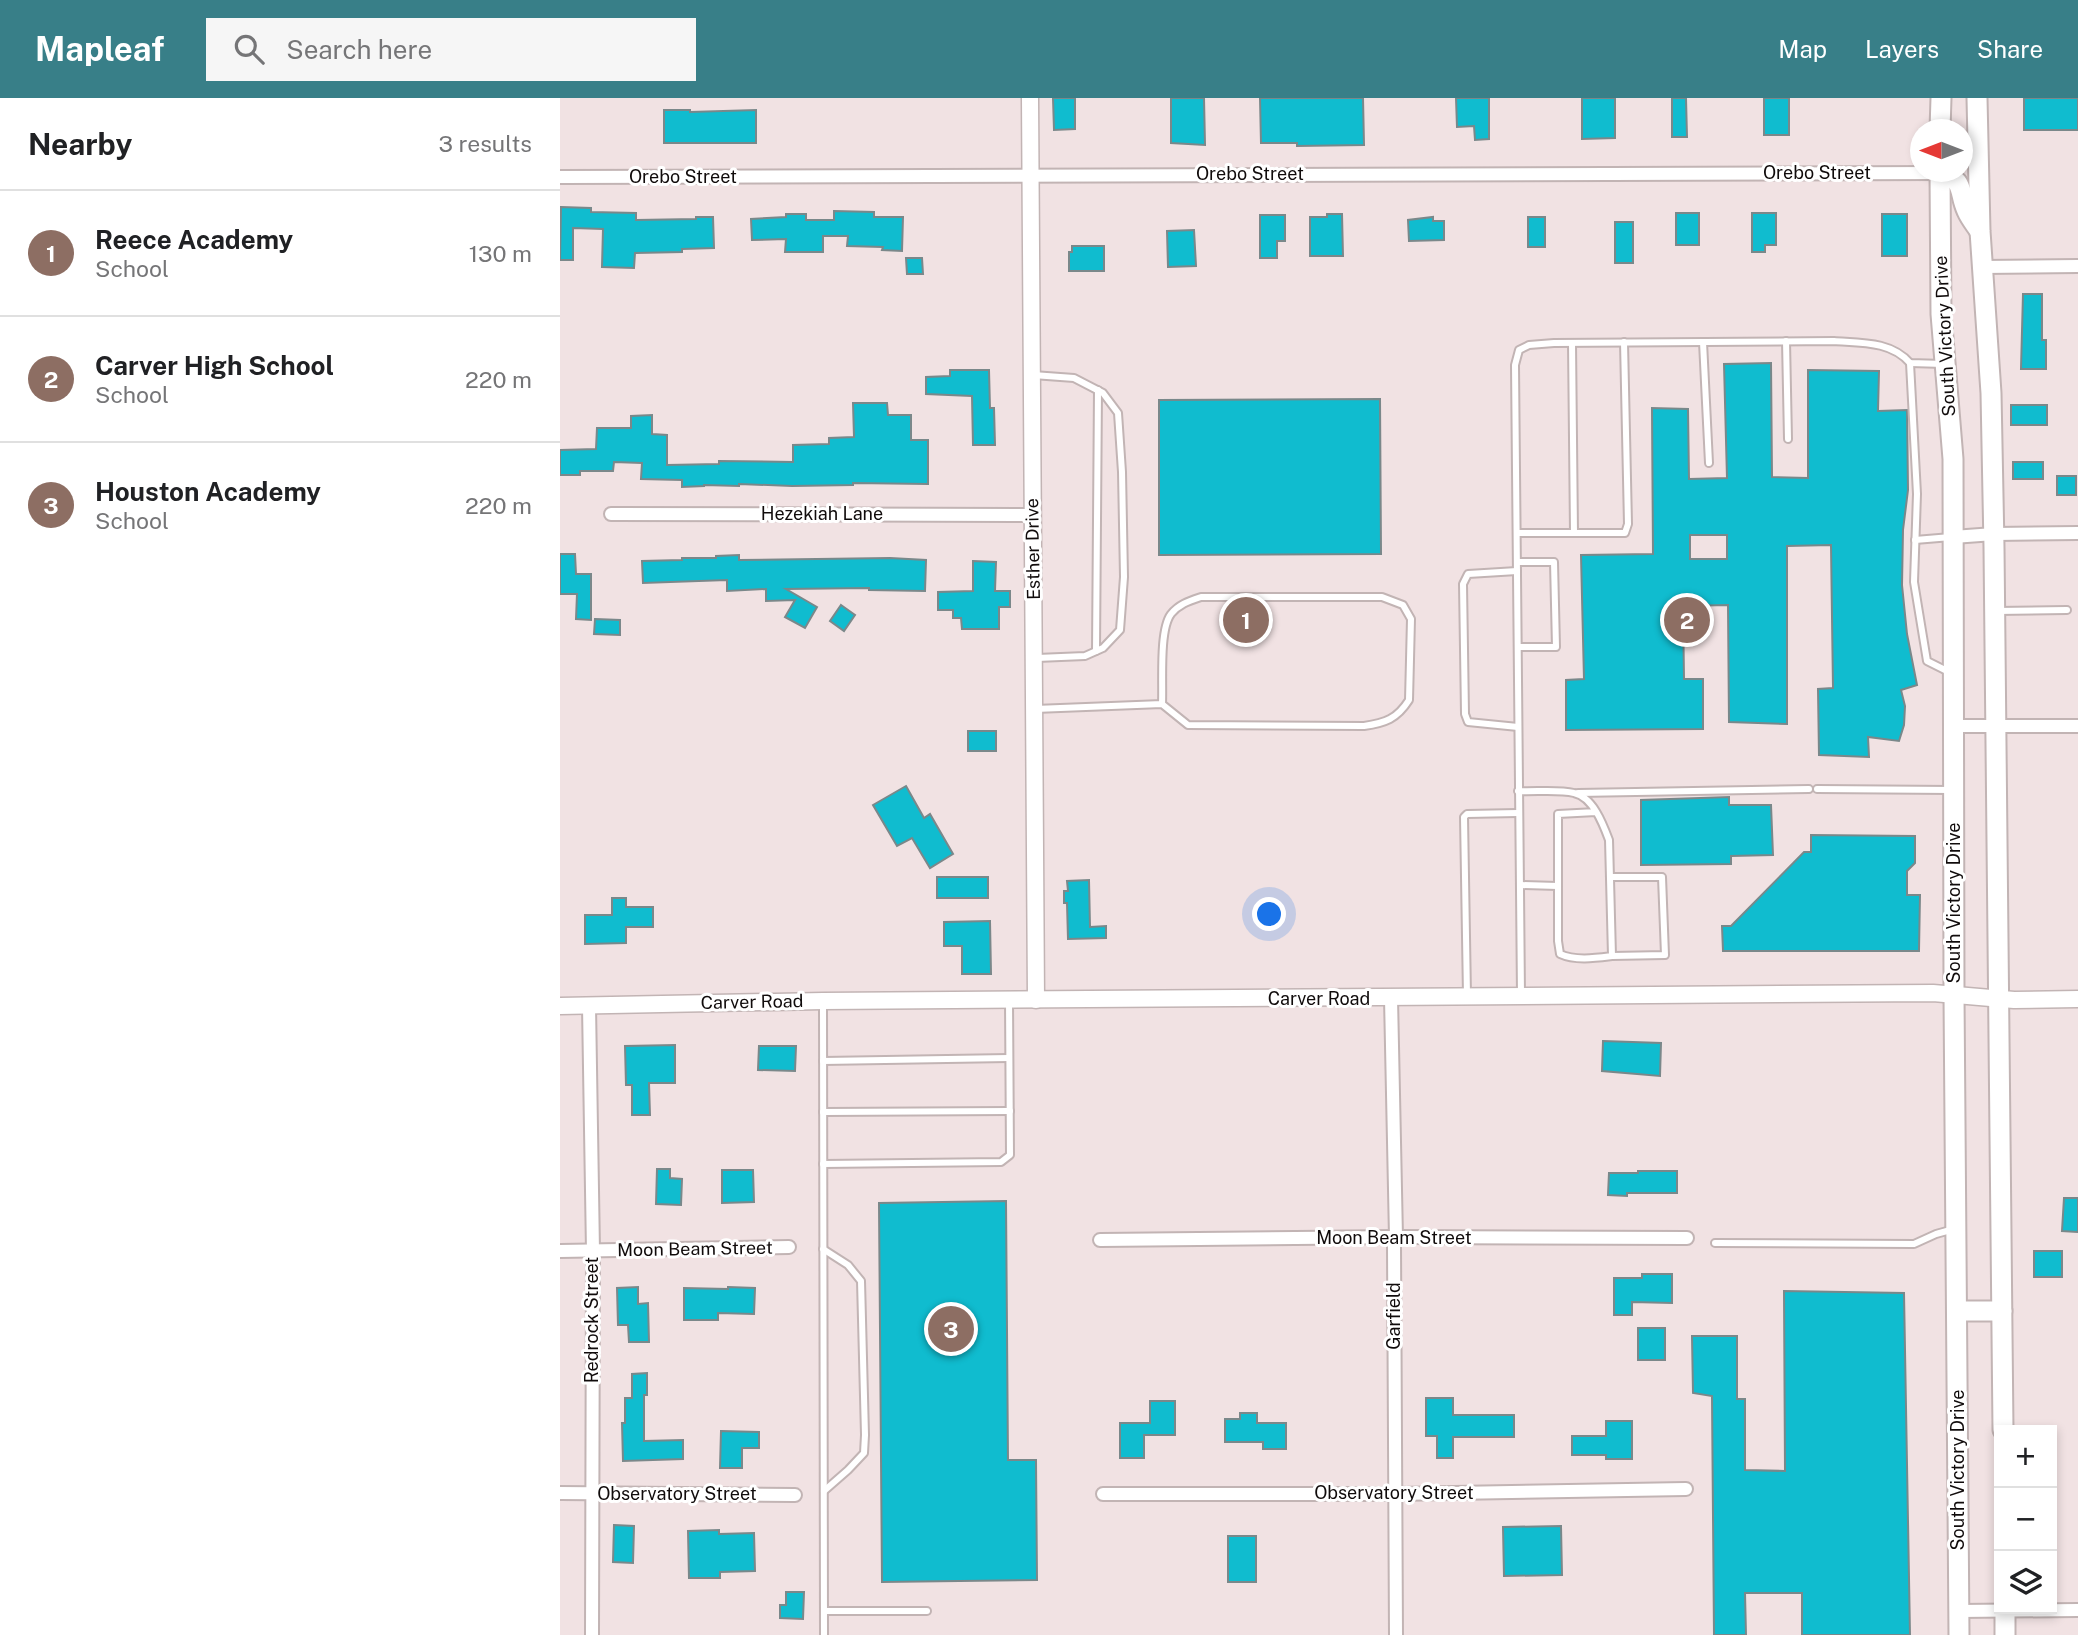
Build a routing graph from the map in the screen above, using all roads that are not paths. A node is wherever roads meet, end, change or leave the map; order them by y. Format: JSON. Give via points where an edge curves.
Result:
{"nodes":[{"id":1,"x":1030,"y":98,"type":"edge"},
{"id":2,"x":1941,"y":98,"type":"edge"},
{"id":3,"x":1977,"y":98,"type":"edge"},
{"id":4,"x":1940,"y":119,"type":"edge"},
{"id":5,"x":1910,"y":172,"type":"edge"},
{"id":6,"x":1031,"y":175,"type":"junction"},
{"id":7,"x":560,"y":177,"type":"edge"},
{"id":8,"x":1940,"y":182,"type":"edge"},
{"id":9,"x":1957,"y":182,"type":"edge"},
{"id":10,"x":1980,"y":231,"type":"junction"},
{"id":11,"x":2078,"y":266,"type":"edge"},
{"id":12,"x":1981,"y":267,"type":"junction"},
{"id":13,"x":1786,"y":341,"type":"junction"},
{"id":14,"x":1572,"y":342,"type":"junction"},
{"id":15,"x":1623,"y":342,"type":"junction"},
{"id":16,"x":1703,"y":342,"type":"junction"},
{"id":17,"x":1910,"y":363,"type":"junction"},
{"id":18,"x":1945,"y":364,"type":"junction"},
{"id":19,"x":1032,"y":375,"type":"junction"},
{"id":20,"x":1098,"y":390,"type":"junction"},
{"id":21,"x":1788,"y":439,"type":"dead end"},
{"id":22,"x":1709,"y":463,"type":"dead end"},
{"id":23,"x":611,"y":514,"type":"dead end"},
{"id":24,"x":1032,"y":514,"type":"junction"},
{"id":25,"x":1517,"y":533,"type":"junction"},
{"id":26,"x":1574,"y":533,"type":"junction"},
{"id":27,"x":2078,"y":533,"type":"edge"},
{"id":28,"x":1994,"y":534,"type":"junction"},
{"id":29,"x":1953,"y":537,"type":"junction"},
{"id":30,"x":1915,"y":540,"type":"junction"},
{"id":31,"x":1517,"y":562,"type":"junction"},
{"id":32,"x":1517,"y":572,"type":"junction"},
{"id":33,"x":2067,"y":610,"type":"dead end"},
{"id":34,"x":1994,"y":611,"type":"junction"},
{"id":35,"x":1518,"y":647,"type":"junction"},
{"id":36,"x":1096,"y":651,"type":"junction"},
{"id":37,"x":1035,"y":659,"type":"junction"},
{"id":38,"x":1954,"y":674,"type":"junction"},
{"id":39,"x":1162,"y":704,"type":"junction"},
{"id":40,"x":1035,"y":709,"type":"junction"},
{"id":41,"x":1954,"y":726,"type":"junction"},
{"id":42,"x":1996,"y":726,"type":"junction"},
{"id":43,"x":2078,"y":726,"type":"edge"},
{"id":44,"x":1518,"y":727,"type":"junction"},
{"id":45,"x":1954,"y":789,"type":"junction"},
{"id":46,"x":1518,"y":791,"type":"junction"},
{"id":47,"x":1576,"y":793,"type":"junction"},
{"id":48,"x":1596,"y":812,"type":"junction"},
{"id":49,"x":1518,"y":813,"type":"junction"},
{"id":50,"x":1610,"y":877,"type":"junction"},
{"id":51,"x":1520,"y":885,"type":"junction"},
{"id":52,"x":1558,"y":886,"type":"junction"},
{"id":53,"x":1612,"y":956,"type":"junction"},
{"id":54,"x":1954,"y":995,"type":"junction"},
{"id":55,"x":1521,"y":997,"type":"junction"},
{"id":56,"x":1391,"y":998,"type":"junction"},
{"id":57,"x":1467,"y":998,"type":"junction"},
{"id":58,"x":1999,"y":999,"type":"junction"},
{"id":59,"x":2078,"y":999,"type":"edge"},
{"id":60,"x":1009,"y":1000,"type":"junction"},
{"id":61,"x":1037,"y":1000,"type":"junction"},
{"id":62,"x":823,"y":1001,"type":"junction"},
{"id":63,"x":560,"y":1006,"type":"edge"},
{"id":64,"x":589,"y":1006,"type":"junction"},
{"id":65,"x":1009,"y":1058,"type":"junction"},
{"id":66,"x":823,"y":1061,"type":"junction"},
{"id":67,"x":1010,"y":1111,"type":"junction"},
{"id":68,"x":823,"y":1112,"type":"junction"},
{"id":69,"x":823,"y":1164,"type":"junction"},
{"id":70,"x":1956,"y":1229,"type":"junction"},
{"id":71,"x":1396,"y":1237,"type":"junction"},
{"id":72,"x":1686,"y":1238,"type":"dead end"},
{"id":73,"x":1100,"y":1240,"type":"dead end"},
{"id":74,"x":1715,"y":1243,"type":"dead end"},
{"id":75,"x":789,"y":1247,"type":"dead end"},
{"id":76,"x":823,"y":1249,"type":"junction"},
{"id":77,"x":560,"y":1251,"type":"edge"},
{"id":78,"x":593,"y":1251,"type":"junction"},
{"id":79,"x":1956,"y":1311,"type":"junction"},
{"id":80,"x":2002,"y":1311,"type":"junction"},
{"id":81,"x":2003,"y":1425,"type":"edge"},
{"id":82,"x":1685,"y":1489,"type":"dead end"},
{"id":83,"x":824,"y":1491,"type":"junction"},
{"id":84,"x":560,"y":1493,"type":"edge"},
{"id":85,"x":592,"y":1493,"type":"junction"},
{"id":86,"x":1103,"y":1494,"type":"dead end"},
{"id":87,"x":1395,"y":1494,"type":"junction"},
{"id":88,"x":795,"y":1495,"type":"dead end"},
{"id":89,"x":1994,"y":1610,"type":"edge"},
{"id":90,"x":2057,"y":1610,"type":"edge"},
{"id":91,"x":2078,"y":1610,"type":"edge"},
{"id":92,"x":824,"y":1611,"type":"junction"},
{"id":93,"x":928,"y":1611,"type":"dead end"},
{"id":94,"x":1959,"y":1611,"type":"junction"},
{"id":95,"x":2005,"y":1614,"type":"edge"},
{"id":96,"x":592,"y":1635,"type":"edge"},
{"id":97,"x":824,"y":1635,"type":"edge"},
{"id":98,"x":1396,"y":1635,"type":"edge"},
{"id":99,"x":1959,"y":1635,"type":"edge"},
{"id":100,"x":2005,"y":1635,"type":"edge"}],
"edges":[{"from":1,"to":6,"type":"street","name":"Esther Drive"},
{"from":2,"to":4,"type":"main road"},
{"from":3,"to":10,"type":"main road"},
{"from":5,"to":6,"type":"street","name":"Orebo Street"},
{"from":6,"to":7,"type":"street","name":"Orebo Street"},
{"from":6,"to":19,"type":"street","name":"Esther Drive"},
{"from":8,"to":18,"type":"main road","name":"South Victory Drive"},
{"from":9,"to":10,"type":"main road","via":[[1966,211]]},
{"from":10,"to":12,"type":"main road"},
{"from":11,"to":12,"type":"street"},
{"from":12,"to":28,"type":"main road","via":[[1991,393]]},
{"from":13,"to":16,"type":"lane"},
{"from":13,"to":17,"type":"lane","via":[[1880,344],[1901,353]]},
{"from":13,"to":21,"type":"lane"},
{"from":14,"to":15,"type":"lane"},
{"from":14,"to":25,"type":"lane","via":[[1519,350],[1515,365]]},
{"from":14,"to":26,"type":"lane"},
{"from":15,"to":16,"type":"lane"},
{"from":15,"to":26,"type":"lane","via":[[1628,524],[1625,533]]},
{"from":16,"to":22,"type":"lane"},
{"from":17,"to":18,"type":"lane"},
{"from":17,"to":30,"type":"lane"},
{"from":18,"to":29,"type":"main road","name":"South Victory Drive","via":[[1953,459]]},
{"from":19,"to":20,"type":"lane","via":[[1074,378]]},
{"from":19,"to":24,"type":"street","name":"Esther Drive"},
{"from":20,"to":36,"type":"lane"},
{"from":20,"to":36,"type":"lane","via":[[1118,413],[1124,577],[1120,630]]},
{"from":23,"to":24,"type":"street","name":"Hezekiah Lane"},
{"from":24,"to":37,"type":"street","name":"Esther Drive"},
{"from":25,"to":26,"type":"lane"},
{"from":25,"to":31,"type":"lane"},
{"from":27,"to":28,"type":"street"},
{"from":28,"to":29,"type":"street"},
{"from":28,"to":34,"type":"main road"},
{"from":29,"to":30,"type":"lane"},
{"from":29,"to":38,"type":"main road","name":"South Victory Drive"},
{"from":30,"to":38,"type":"lane","via":[[1914,582],[1927,662]]},
{"from":31,"to":32,"type":"lane"},
{"from":31,"to":35,"type":"lane","via":[[1554,562],[1556,647]]},
{"from":32,"to":35,"type":"lane"},
{"from":32,"to":44,"type":"lane","via":[[1468,574],[1463,584],[1468,722]]},
{"from":33,"to":34,"type":"lane"},
{"from":34,"to":42,"type":"main road"},
{"from":35,"to":44,"type":"lane"},
{"from":36,"to":37,"type":"lane","via":[[1085,656]]},
{"from":37,"to":40,"type":"street","name":"Esther Drive"},
{"from":38,"to":41,"type":"main road","name":"South Victory Drive"},
{"from":39,"to":39,"type":"lane","via":[[1188,725],[1385,723],[1409,700],[1410,619],[1403,606],[1382,597],[1201,597],[1184,603],[1164,629]]},
{"from":39,"to":40,"type":"lane"},
{"from":40,"to":61,"type":"street","name":"Esther Drive"},
{"from":41,"to":42,"type":"street"},
{"from":41,"to":45,"type":"main road","name":"South Victory Drive"},
{"from":42,"to":43,"type":"street"},
{"from":42,"to":58,"type":"main road"},
{"from":44,"to":46,"type":"lane"},
{"from":45,"to":47,"type":"lane"},
{"from":45,"to":54,"type":"main road","name":"South Victory Drive"},
{"from":46,"to":47,"type":"lane"},
{"from":46,"to":49,"type":"lane"},
{"from":47,"to":48,"type":"lane"},
{"from":48,"to":50,"type":"lane","via":[[1609,840]]},
{"from":48,"to":52,"type":"lane","via":[[1558,814]]},
{"from":49,"to":51,"type":"lane"},
{"from":49,"to":57,"type":"lane","via":[[1464,817]]},
{"from":50,"to":53,"type":"lane"},
{"from":50,"to":53,"type":"lane","via":[[1662,877],[1665,943],[1665,955]]},
{"from":51,"to":52,"type":"lane"},
{"from":51,"to":55,"type":"lane"},
{"from":52,"to":53,"type":"lane","via":[[1560,954],[1568,958]]},
{"from":54,"to":55,"type":"street","name":"Carver Road"},
{"from":54,"to":58,"type":"street","name":"Carver Road"},
{"from":54,"to":70,"type":"main road","name":"South Victory Drive"},
{"from":55,"to":57,"type":"street","name":"Carver Road"},
{"from":56,"to":57,"type":"street","name":"Carver Road"},
{"from":56,"to":61,"type":"street","name":"Carver Road"},
{"from":56,"to":71,"type":"street","name":"Garfield"},
{"from":58,"to":59,"type":"street","name":"Carver Road"},
{"from":58,"to":80,"type":"main road"},
{"from":60,"to":61,"type":"street","name":"Carver Road"},
{"from":60,"to":62,"type":"street","name":"Carver Road"},
{"from":60,"to":65,"type":"lane"},
{"from":62,"to":64,"type":"street","name":"Carver Road"},
{"from":62,"to":66,"type":"lane"},
{"from":63,"to":64,"type":"street","name":"Carver Road"},
{"from":64,"to":78,"type":"street","name":"Redrock Street"},
{"from":65,"to":66,"type":"lane"},
{"from":65,"to":67,"type":"lane"},
{"from":66,"to":68,"type":"lane"},
{"from":67,"to":68,"type":"lane"},
{"from":67,"to":69,"type":"lane","via":[[1010,1155],[1001,1162]]},
{"from":68,"to":69,"type":"lane"},
{"from":69,"to":76,"type":"lane"},
{"from":70,"to":74,"type":"lane","via":[[1914,1244]]},
{"from":70,"to":79,"type":"main road","name":"South Victory Drive"},
{"from":71,"to":72,"type":"street","name":"Moon Beam Street"},
{"from":71,"to":73,"type":"street","name":"Moon Beam Street"},
{"from":71,"to":87,"type":"street","name":"Garfield"},
{"from":75,"to":78,"type":"street","name":"Moon Beam Street"},
{"from":76,"to":83,"type":"lane"},
{"from":76,"to":83,"type":"lane","via":[[849,1265],[861,1281],[866,1435],[864,1453]]},
{"from":77,"to":78,"type":"street","name":"Moon Beam Street"},
{"from":78,"to":85,"type":"street","name":"Redrock Street"},
{"from":79,"to":80,"type":"main road"},
{"from":79,"to":94,"type":"main road","name":"South Victory Drive"},
{"from":80,"to":81,"type":"main road"},
{"from":82,"to":87,"type":"street","name":"Observatory Street"},
{"from":83,"to":92,"type":"lane"},
{"from":84,"to":85,"type":"street","name":"Observatory Street"},
{"from":85,"to":88,"type":"street","name":"Observatory Street"},
{"from":85,"to":96,"type":"street","name":"Redrock Street"},
{"from":86,"to":87,"type":"street","name":"Observatory Street"},
{"from":87,"to":98,"type":"street","name":"Garfield"},
{"from":89,"to":94,"type":"street"},
{"from":90,"to":91,"type":"street"},
{"from":92,"to":93,"type":"lane"},
{"from":92,"to":97,"type":"lane"},
{"from":94,"to":99,"type":"main road","name":"South Victory Drive"},
{"from":95,"to":100,"type":"main road"}]}
